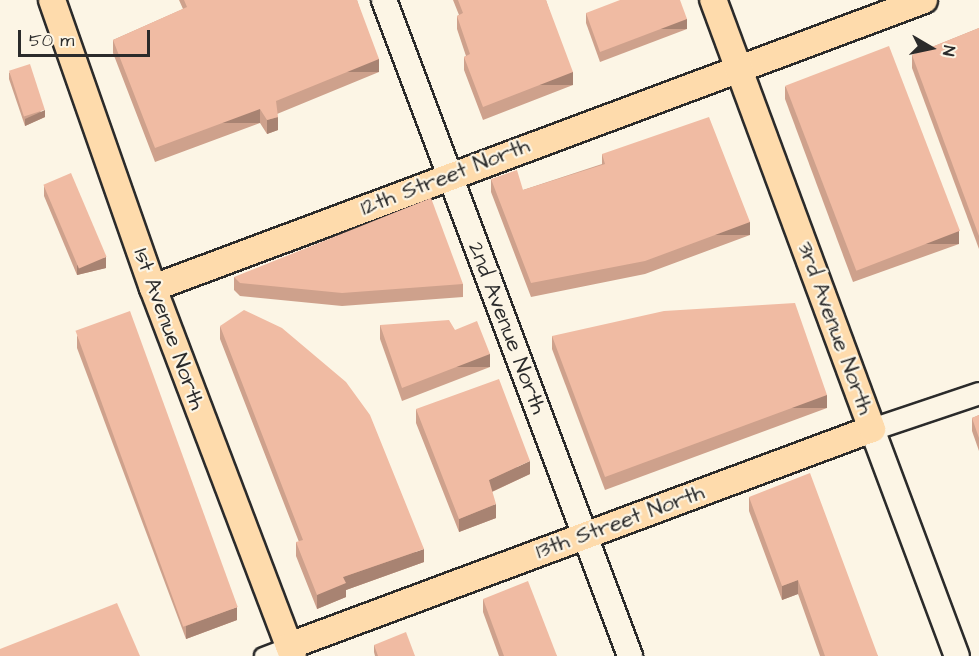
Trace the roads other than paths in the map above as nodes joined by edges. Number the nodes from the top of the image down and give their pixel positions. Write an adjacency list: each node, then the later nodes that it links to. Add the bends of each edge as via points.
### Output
1 (52, 0): 7 (main road, 1st Avenue North)
2 (384, 0): 6 (main road, 2nd Avenue North)
3 (713, 0): 5 (main road, 3rd Avenue North)
4 (924, 0): 5 (main road, 12th Street North)
5 (738, 67): 6 (main road, 12th Street North); 9 (main road, 3rd Avenue North)
6 (449, 176): 7 (main road, 12th Street North); 10 (main road, 2nd Avenue North)
7 (153, 288): 11 (main road, 1st Avenue North)
8 (979, 393): 9 (street, 13th Street North)
9 (872, 429): 10 (main road, 13th Street North); 14 (main road, 3rd Avenue North)
10 (585, 536): 11 (main road, 13th Street North); 13 (main road, 2nd Avenue North)
11 (291, 651): 12 (street, 13th Street North)
12 (263, 656)
13 (630, 656)
14 (957, 656)

